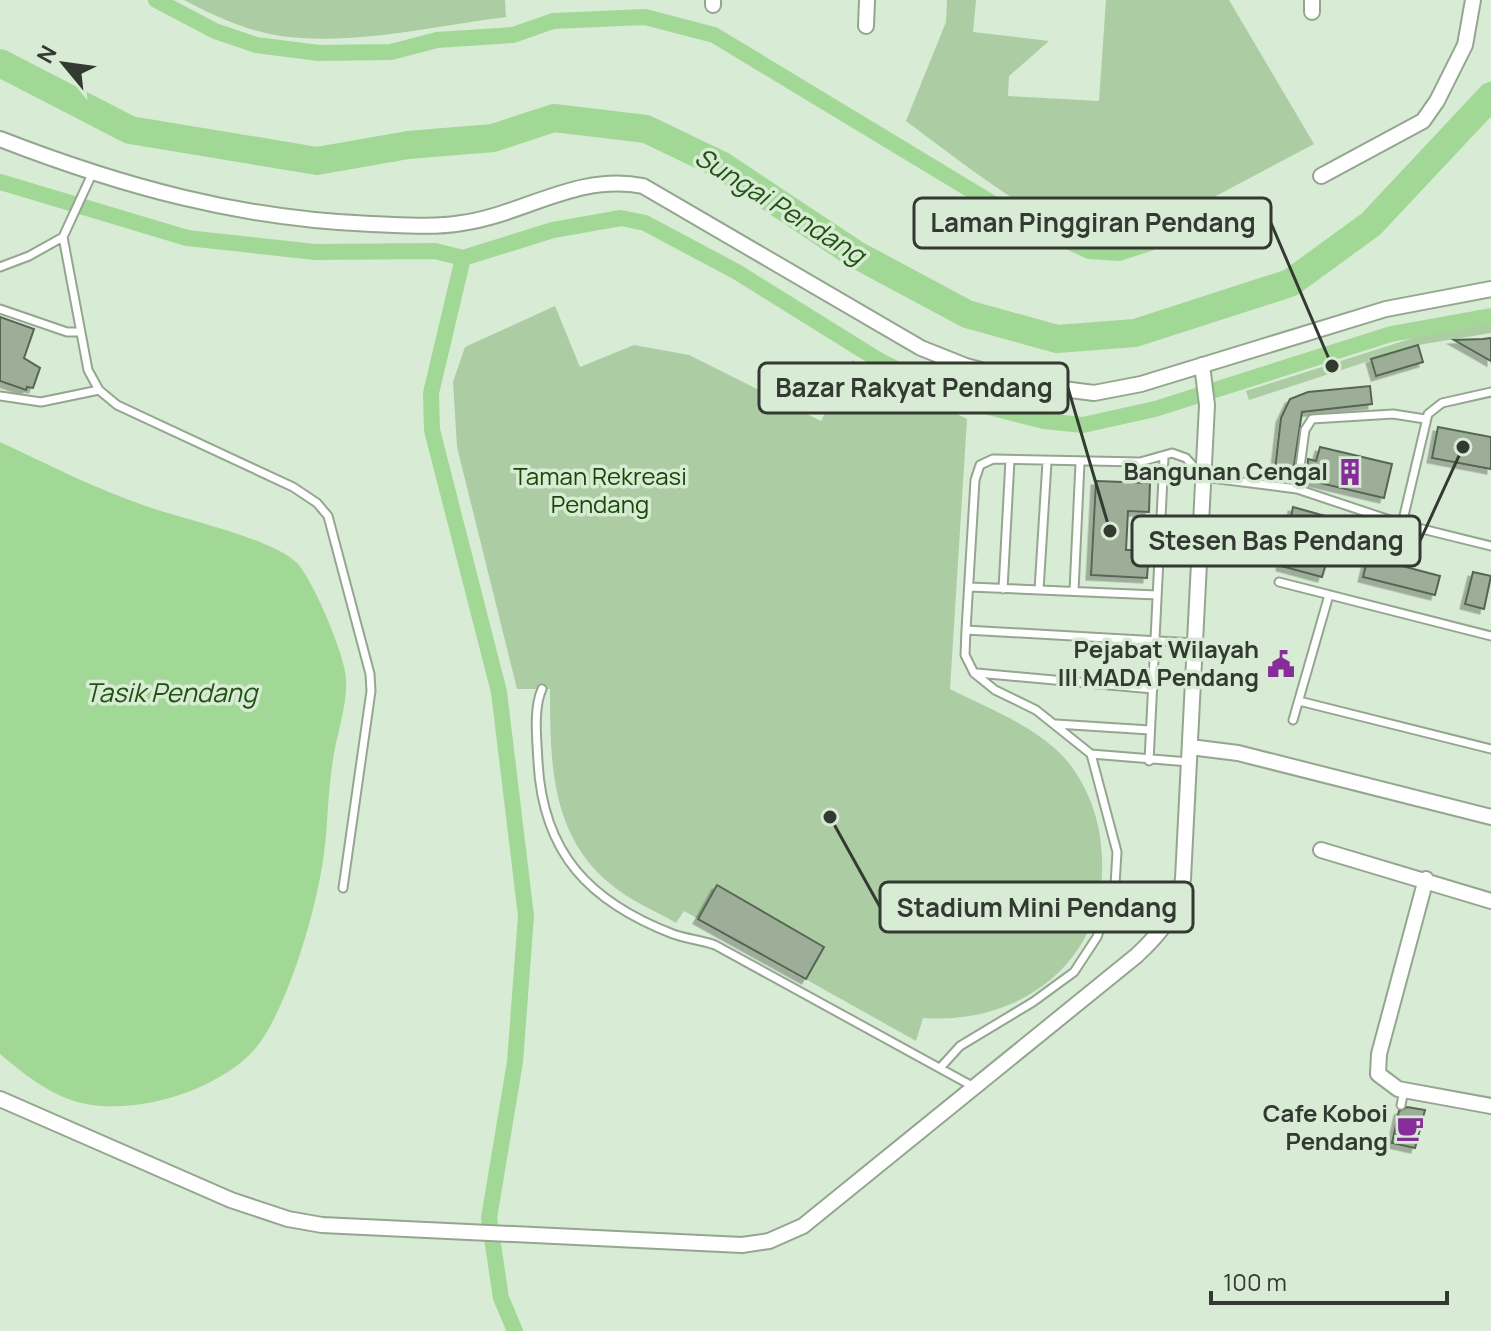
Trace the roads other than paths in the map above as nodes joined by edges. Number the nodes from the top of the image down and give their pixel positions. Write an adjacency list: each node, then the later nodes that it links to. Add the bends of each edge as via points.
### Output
1 (867, 0): 3 (street)
2 (1473, 0): 6 (street, via 1465,45 1423,121)
3 (866, 26)
4 (0, 139): 5 (street)
5 (92, 174): 7 (lane); 12 (street, via 262,215 432,226 493,216 597,182 621,182 663,195 921,348 966,366 1040,386 1094,393)
6 (1321, 176)
7 (63, 237): 8 (lane); 11 (lane)
8 (0, 267)
9 (1491, 289): 12 (street, via 1365,315)
10 (0, 309): 11 (lane)
11 (81, 332): 13 (lane, via 88,370)
12 (1202, 365): 21 (street, via 1207,405)
13 (99, 390): 15 (lane, via 41,402); 50 (lane, via 117,405 293,487 328,516 371,691)
14 (1491, 392): 16 (lane, via 1442,403)
15 (0, 396)
16 (1425, 419): 22 (lane, via 1393,414 1312,419 1305,430); 23 (lane)
17 (1164, 457): 20 (lane); 21 (lane, via 1172,453 1186,458); 30 (lane)
18 (1010, 460): 19 (lane); 26 (lane, via 980,465 975,480); 27 (lane)
19 (1047, 462): 20 (lane); 28 (lane)
20 (1080, 463): 29 (lane)
21 (1203, 477): 22 (lane); 35 (street)
22 (1297, 489): 23 (lane)
23 (1402, 524): 24 (lane)
24 (1491, 546)
25 (1279, 582): 31 (lane)
26 (969, 587): 27 (lane); 32 (lane)
27 (1003, 589): 28 (lane)
28 (1039, 590): 29 (lane)
29 (1074, 591): 30 (lane)
30 (1157, 595): 34 (lane)
31 (1329, 595): 33 (lane); 39 (lane)
32 (966, 630): 34 (lane); 36 (lane, via 965,655)
33 (1491, 636)
34 (1156, 640): 35 (lane); 38 (lane)
35 (1194, 643): 45 (street)
36 (974, 673): 38 (lane); 41 (lane)
37 (542, 689): 52 (lane, via 537,738 546,814 559,850 585,883 618,907 671,933 715,945)
38 (1153, 689): 42 (lane)
39 (1299, 701): 40 (lane); 43 (lane)
40 (1293, 720)
41 (1056, 724): 42 (lane); 44 (lane)
42 (1150, 730): 46 (lane)
43 (1491, 749)
44 (1091, 754): 46 (lane); 52 (lane, via 1117,852 1115,885 1097,937 1074,972 960,1046)
45 (1189, 755): 46 (lane); 47 (street, via 1238,753); 53 (street, via 1183,879 1166,926)
46 (1149, 761)
47 (1491, 817)
48 (1321, 850): 49 (street)
49 (1426, 879): 51 (street); 55 (street, via 1378,1074 1403,1098)
50 (343, 888)
51 (1491, 901)
52 (940, 1068): 53 (lane)
53 (974, 1087): 54 (street, via 803,1226 769,1241 742,1245 322,1225 231,1200)
54 (0, 1099)
55 (1491, 1106)

